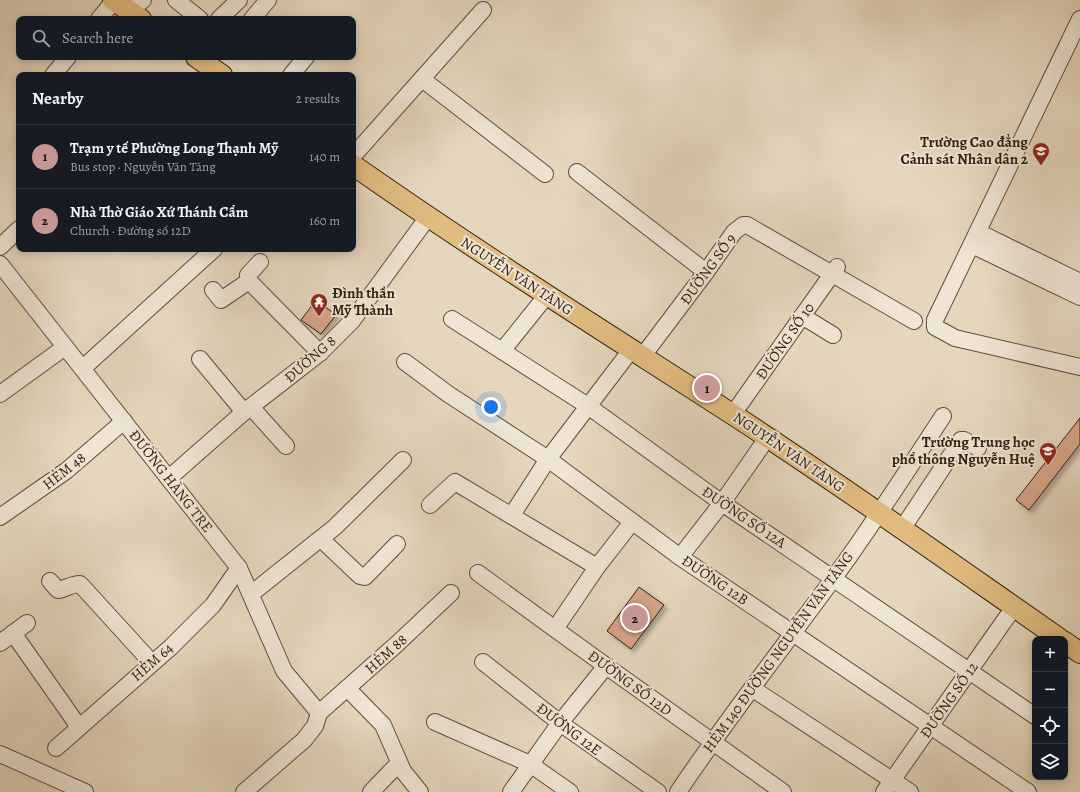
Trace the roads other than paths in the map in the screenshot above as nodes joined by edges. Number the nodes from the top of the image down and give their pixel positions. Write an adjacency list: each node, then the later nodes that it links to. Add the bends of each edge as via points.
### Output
1 (176, 0): 7 (street)
2 (238, 0): 8 (street)
3 (268, 0): 9 (street)
4 (128, 6): 6 (street)
5 (483, 10): 15 (street)
6 (106, 16)
7 (196, 16)
8 (222, 16)
9 (255, 16)
10 (1079, 26): 22 (street)
11 (66, 60): 13 (street)
12 (304, 60): 14 (street)
13 (56, 72)
14 (294, 72)
15 (422, 79): 16 (street); 19 (street)
16 (356, 153)
17 (356, 167): 20 (main road, NGUYỄN VĂN TĂNG)
18 (577, 172): 28 (street)
19 (545, 174)
20 (428, 217): 32 (main road, NGUYỄN VĂN TĂNG); 40 (street, ĐƯỜNG 8, via 352,321)
21 (16, 232): 23 (street)
22 (975, 239): 30 (street); 33 (street); 44 (street, via 935,320 935,328 955,338)
23 (0, 246)
24 (211, 252): 45 (street)
25 (260, 262): 29 (street, via 248,275)
26 (0, 264): 38 (street, ĐƯỜNG HÀNG TRE)
27 (834, 271): 28 (street, ĐƯỜNG SỐ 9, via 743,225 734,232); 34 (street, ĐƯỜNG SỐ 10); 36 (street)
28 (706, 272): 41 (street, ĐƯỜNG SỐ 9)
29 (249, 280): 31 (street, via 221,300); 40 (street)
30 (1080, 282)
31 (213, 290)
32 (547, 295): 39 (street); 41 (main road, NGUYỄN VĂN TĂNG)
33 (1080, 297)
34 (802, 316): 37 (street); 49 (street, ĐƯỜNG SỐ 10)
35 (452, 319): 39 (street, ĐƯỜNG SỐ 12A)
36 (914, 321)
37 (833, 335)
38 (66, 347): 45 (street, ĐƯỜNG HÀNG TRE); 46 (street)
39 (502, 351): 47 (street, ĐƯỜNG SỐ 12A)
40 (320, 353): 48 (street, ĐƯỜNG 8)
41 (636, 354): 47 (street, ĐƯỜNG SỐ 9); 49 (main road, NGUYỄN VĂN TĂNG)
42 (200, 360): 48 (street)
43 (405, 362): 56 (street, ĐƯỜNG 12B, via 448,394)
44 (1080, 367)
45 (82, 368): 51 (street, ĐƯỜNG HÀNG TRE)
46 (0, 394)
47 (588, 406): 56 (street, ĐƯỜNG SỐ 9); 58 (street, ĐƯỜNG SỐ 12A)
48 (248, 410): 53 (street); 57 (street, ĐƯỜNG 8)
49 (732, 414): 52 (main road, NGUYỄN VĂN TĂNG)
50 (943, 416): 60 (street, HẺM 140 ĐƯỜNG NGUYỄN VĂN TĂNG)
51 (124, 421): 57 (street, ĐƯỜNG HÀNG TRE); 62 (street, HẺM 48, via 66,472)
52 (767, 438): 58 (street); 60 (main road, NGUYỄN VĂN TĂNG)
53 (286, 446)
54 (978, 448): 64 (street, via 961,440)
55 (403, 460): 65 (street)
56 (548, 460): 61 (street, ĐƯỜNG SỐ 9); 63 (street, ĐƯỜNG 12B)
57 (169, 478): 69 (street, ĐƯỜNG HÀNG TRE)
58 (722, 503): 67 (street); 71 (street, ĐƯỜNG SỐ 12A)
59 (430, 505): 61 (street, via 455,482)
60 (880, 513): 64 (main road, NGUYỄN VĂN TĂNG); 71 (street, HẺM 140 ĐƯỜNG NGUYỄN VĂN TĂNG)
61 (512, 515): 68 (street)
62 (0, 517)
63 (632, 522): 67 (street, ĐƯỜNG 12B); 68 (street)
64 (902, 529): 75 (main road, NGUYỄN VĂN TĂNG)
65 (321, 539): 66 (street, via 360,576 364,576); 74 (street)
66 (397, 544)
67 (680, 557): 78 (street, ĐƯỜNG 12B)
68 (598, 567): 77 (street)
69 (239, 568): 74 (street, ĐƯỜNG HÀNG TRE); 85 (street, HẺM 64, via 214,606)
70 (478, 573): 77 (street, ĐƯỜNG SỐ 12D)
71 (834, 578): 78 (street, HẺM 140 ĐƯỜNG NGUYỄN VĂN TĂNG); 87 (street, ĐƯỜNG SỐ 12A)
72 (50, 581): 85 (street, via 58,590 80,584)
73 (451, 593): 88 (street, HẺM 88)
74 (250, 594): 90 (street, ĐƯỜNG HÀNG TRE, via 284,671)
75 (1014, 607): 80 (main road, NGUYỄN VĂN TĂNG); 87 (street, ĐƯỜNG SỐ 12)
76 (28, 623): 79 (street)
77 (555, 629): 86 (street, ĐƯỜNG SỐ 12D)
78 (794, 632): 89 (street, HẺM 140 ĐƯỜNG NGUYỄN VĂN TĂNG); 95 (street, ĐƯỜNG 12B)
79 (13, 633): 81 (street); 94 (street)
80 (1056, 636)
81 (0, 643)
82 (1068, 644): 83 (main road)
83 (1080, 653)
84 (483, 662): 93 (street, ĐƯỜNG 12E)
85 (152, 663): 94 (street, HẺM 64)
86 (606, 666): 93 (street); 96 (street, ĐƯỜNG SỐ 12D)
87 (969, 671): 91 (street, ĐƯỜNG SỐ 12A); 95 (street, ĐƯỜNG SỐ 12)
88 (347, 688): 90 (street, HẺM 88); 99 (street, via 383,725)
89 (753, 689): 96 (street, HẺM 140 ĐƯỜNG NGUYỄN VĂN TĂNG); 101 (street)
90 (319, 713): 103 (street, via 315,726 304,740)
91 (1032, 714)
92 (435, 722): 100 (street)
93 (560, 723): 100 (street); 108 (street, ĐƯỜNG 12E)
94 (79, 727): 97 (street, HẺM 64)
95 (931, 727): 101 (street, ĐƯỜNG SỐ 12); 112 (street, ĐƯỜNG 12B)
96 (711, 742): 109 (street, HẺM 140 ĐƯỜNG NGUYỄN VĂN TĂNG); 110 (street, ĐƯỜNG SỐ 12D)
97 (56, 748)
98 (0, 754): 102 (street)
99 (399, 763): 104 (street); 105 (street)
100 (530, 764): 106 (street); 107 (street)
101 (888, 786): 111 (street)
102 (85, 792)
103 (244, 792)
104 (370, 792)
105 (420, 792)
106 (511, 792)
107 (570, 792)
108 (658, 792)
109 (678, 792)
110 (783, 792)
111 (910, 792)
112 (1028, 792)

